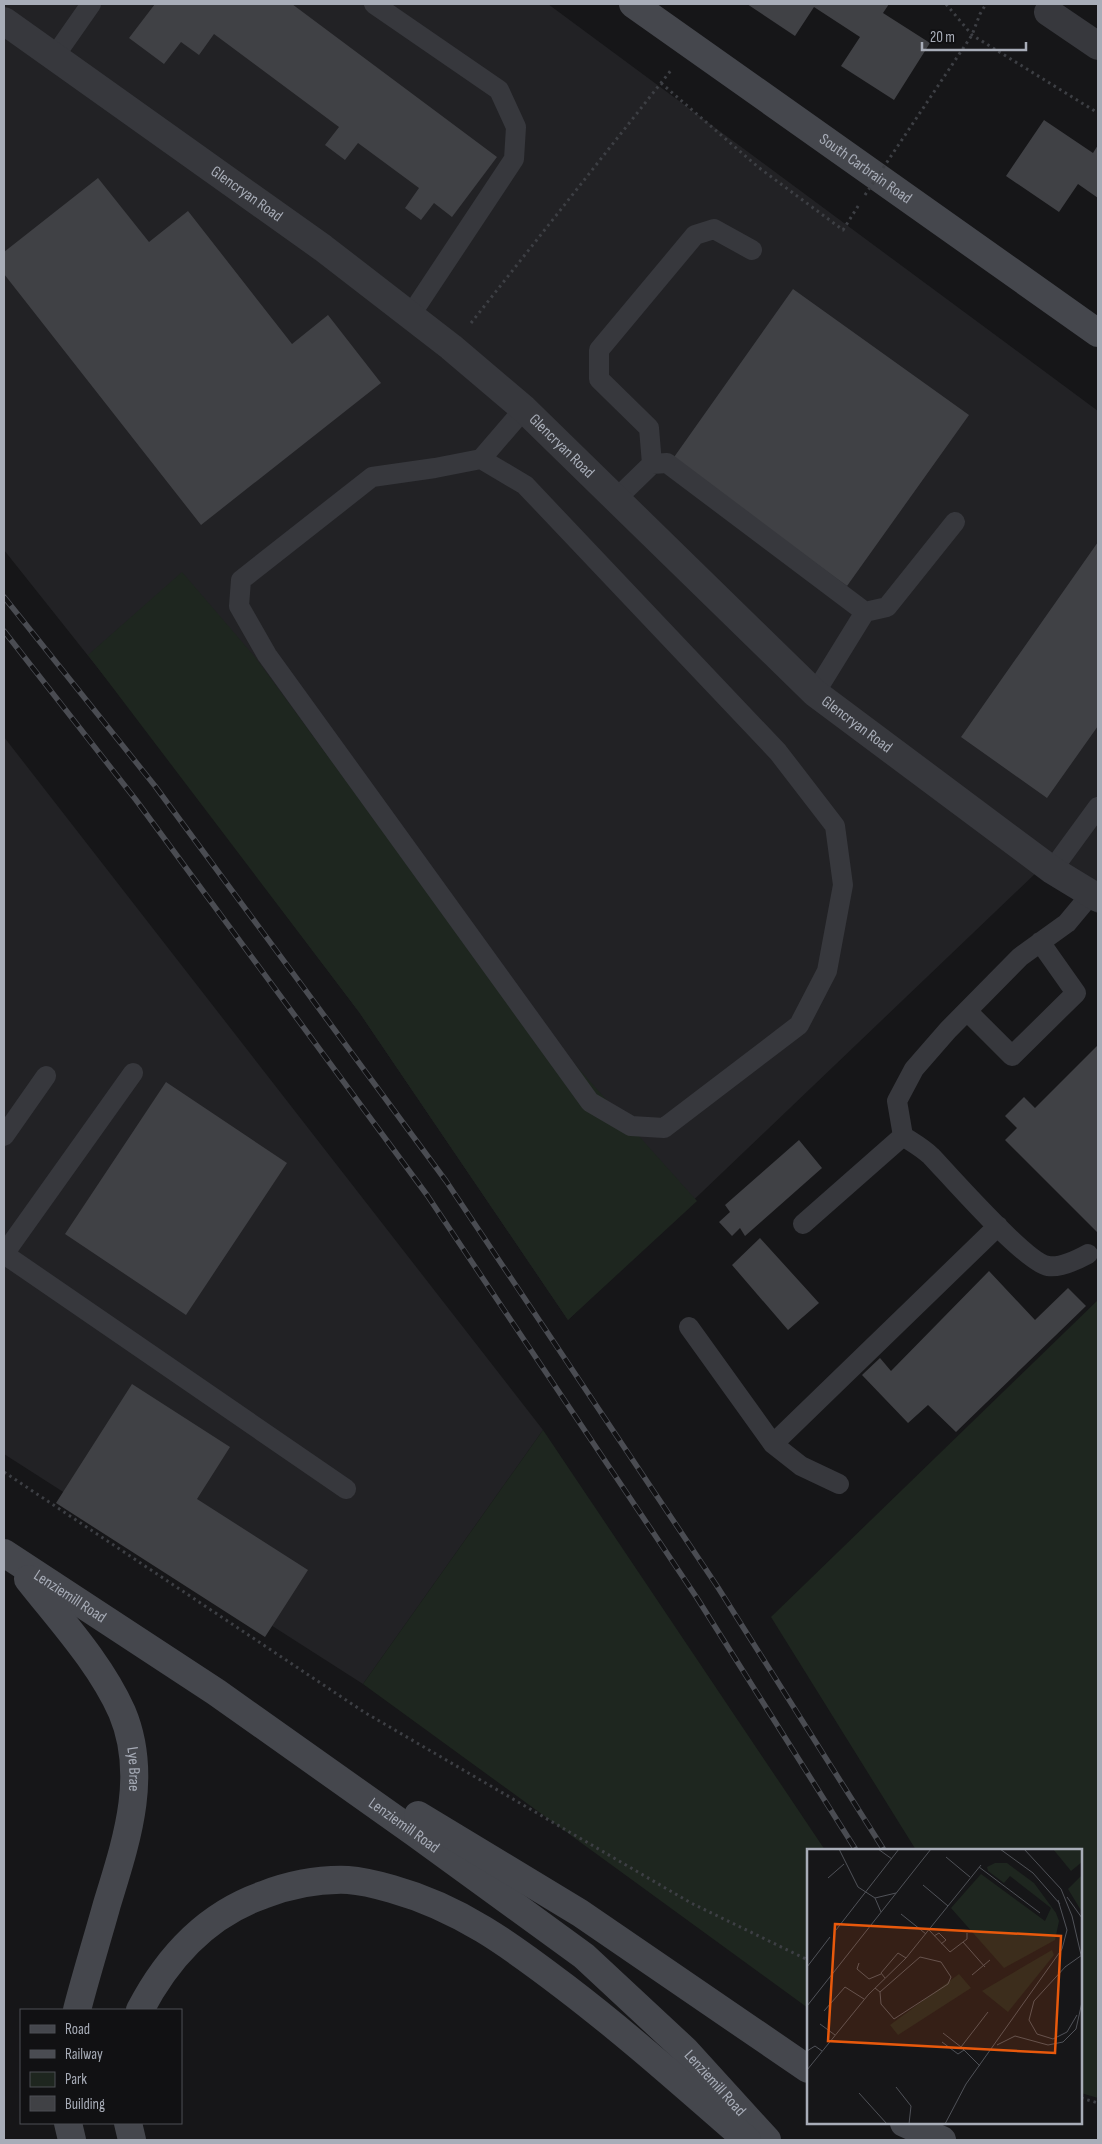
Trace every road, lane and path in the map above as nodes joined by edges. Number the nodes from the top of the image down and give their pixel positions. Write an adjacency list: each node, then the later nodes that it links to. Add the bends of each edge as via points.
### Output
1 (91, 4): 11 (lane)
2 (374, 4): 15 (lane, via 499,90 516,127 514,159)
3 (633, 4): 9 (street, South Carbrain Road)
4 (946, 4): 8 (path)
5 (986, 4): 8 (path, bridge)
6 (1048, 12): 10 (street)
7 (4, 21): 11 (street, Glencryan Road)
8 (972, 35): 12 (path, bridge, via 843,230 758,167); 13 (path)
9 (691, 45): 12 (path); 16 (street, South Carbrain Road)
10 (1098, 46)
11 (54, 57): 15 (street, Glencryan Road, via 323,248)
12 (661, 83): 17 (path)
13 (1098, 113)
14 (752, 250): 20 (lane, via 714,230 695,235 599,350 599,379 649,428)
15 (410, 316): 17 (street, Glencryan Road)
16 (1098, 333)
17 (451, 347): 18 (street, Glencryan Road)
18 (524, 409): 19 (lane); 21 (street, Glencryan Road)
19 (482, 459): 19 (lane, via 372,477 241,580 239,606 267,655 590,1102 631,1126 664,1128 799,1025 827,971 843,885 835,826 778,752 525,485)
20 (652, 464): 21 (lane); 23 (lane, via 667,463)
21 (616, 499): 24 (street, Glencryan Road)
22 (954, 522): 23 (lane, via 886,607)
23 (865, 612): 24 (lane)
24 (815, 694): 26 (street, Glencryan Road)
25 (1098, 807): 26 (lane)
26 (1052, 870): 27 (street, Glencryan Road)
27 (1095, 895): 28 (lane, via 1067,923)
28 (1040, 942): 29 (lane, via 1020,957); 29 (lane, via 1076,993 1012,1056)
29 (967, 1011): 33 (lane, via 914,1069 897,1102)
30 (133, 1073): 36 (lane)
31 (46, 1076): 32 (lane)
32 (4, 1136)
33 (903, 1136): 34 (lane); 35 (lane, via 929,1154)
34 (804, 1224)
35 (998, 1226): 37 (lane, via 1033,1260 1049,1267 1073,1262); 39 (lane)
36 (4, 1254): 42 (lane)
37 (1088, 1254)
38 (689, 1327): 39 (lane)
39 (773, 1444): 41 (lane, via 801,1466)
40 (4, 1472): 45 (path, via 364,1712 691,1903)
41 (839, 1484)
42 (346, 1489)
43 (8, 1556): 44 (street, Lenziemill Road); 46 (street, Lye Brae, via 76,1638 108,1685 127,1727 135,1763 132,1816)
44 (216, 1692): 48 (street, via 580,1913); 57 (street, Lenziemill Road, via 584,1956 686,2050)
45 (807, 1960)
46 (77, 2009)
47 (140, 2009): 56 (street, via 152,1986 186,1943 225,1912 248,1900 296,1885 348,1880 374,1884 440,1905 506,1942 620,2029)
48 (807, 2068)
49 (1082, 2098): 50 (path)
50 (1098, 2104)
51 (68, 2124): 54 (street)
52 (128, 2124): 55 (street)
53 (906, 2124): 58 (street, bridge)
54 (72, 2140)
55 (132, 2140)
56 (747, 2140)
57 (768, 2140)
58 (942, 2140)

